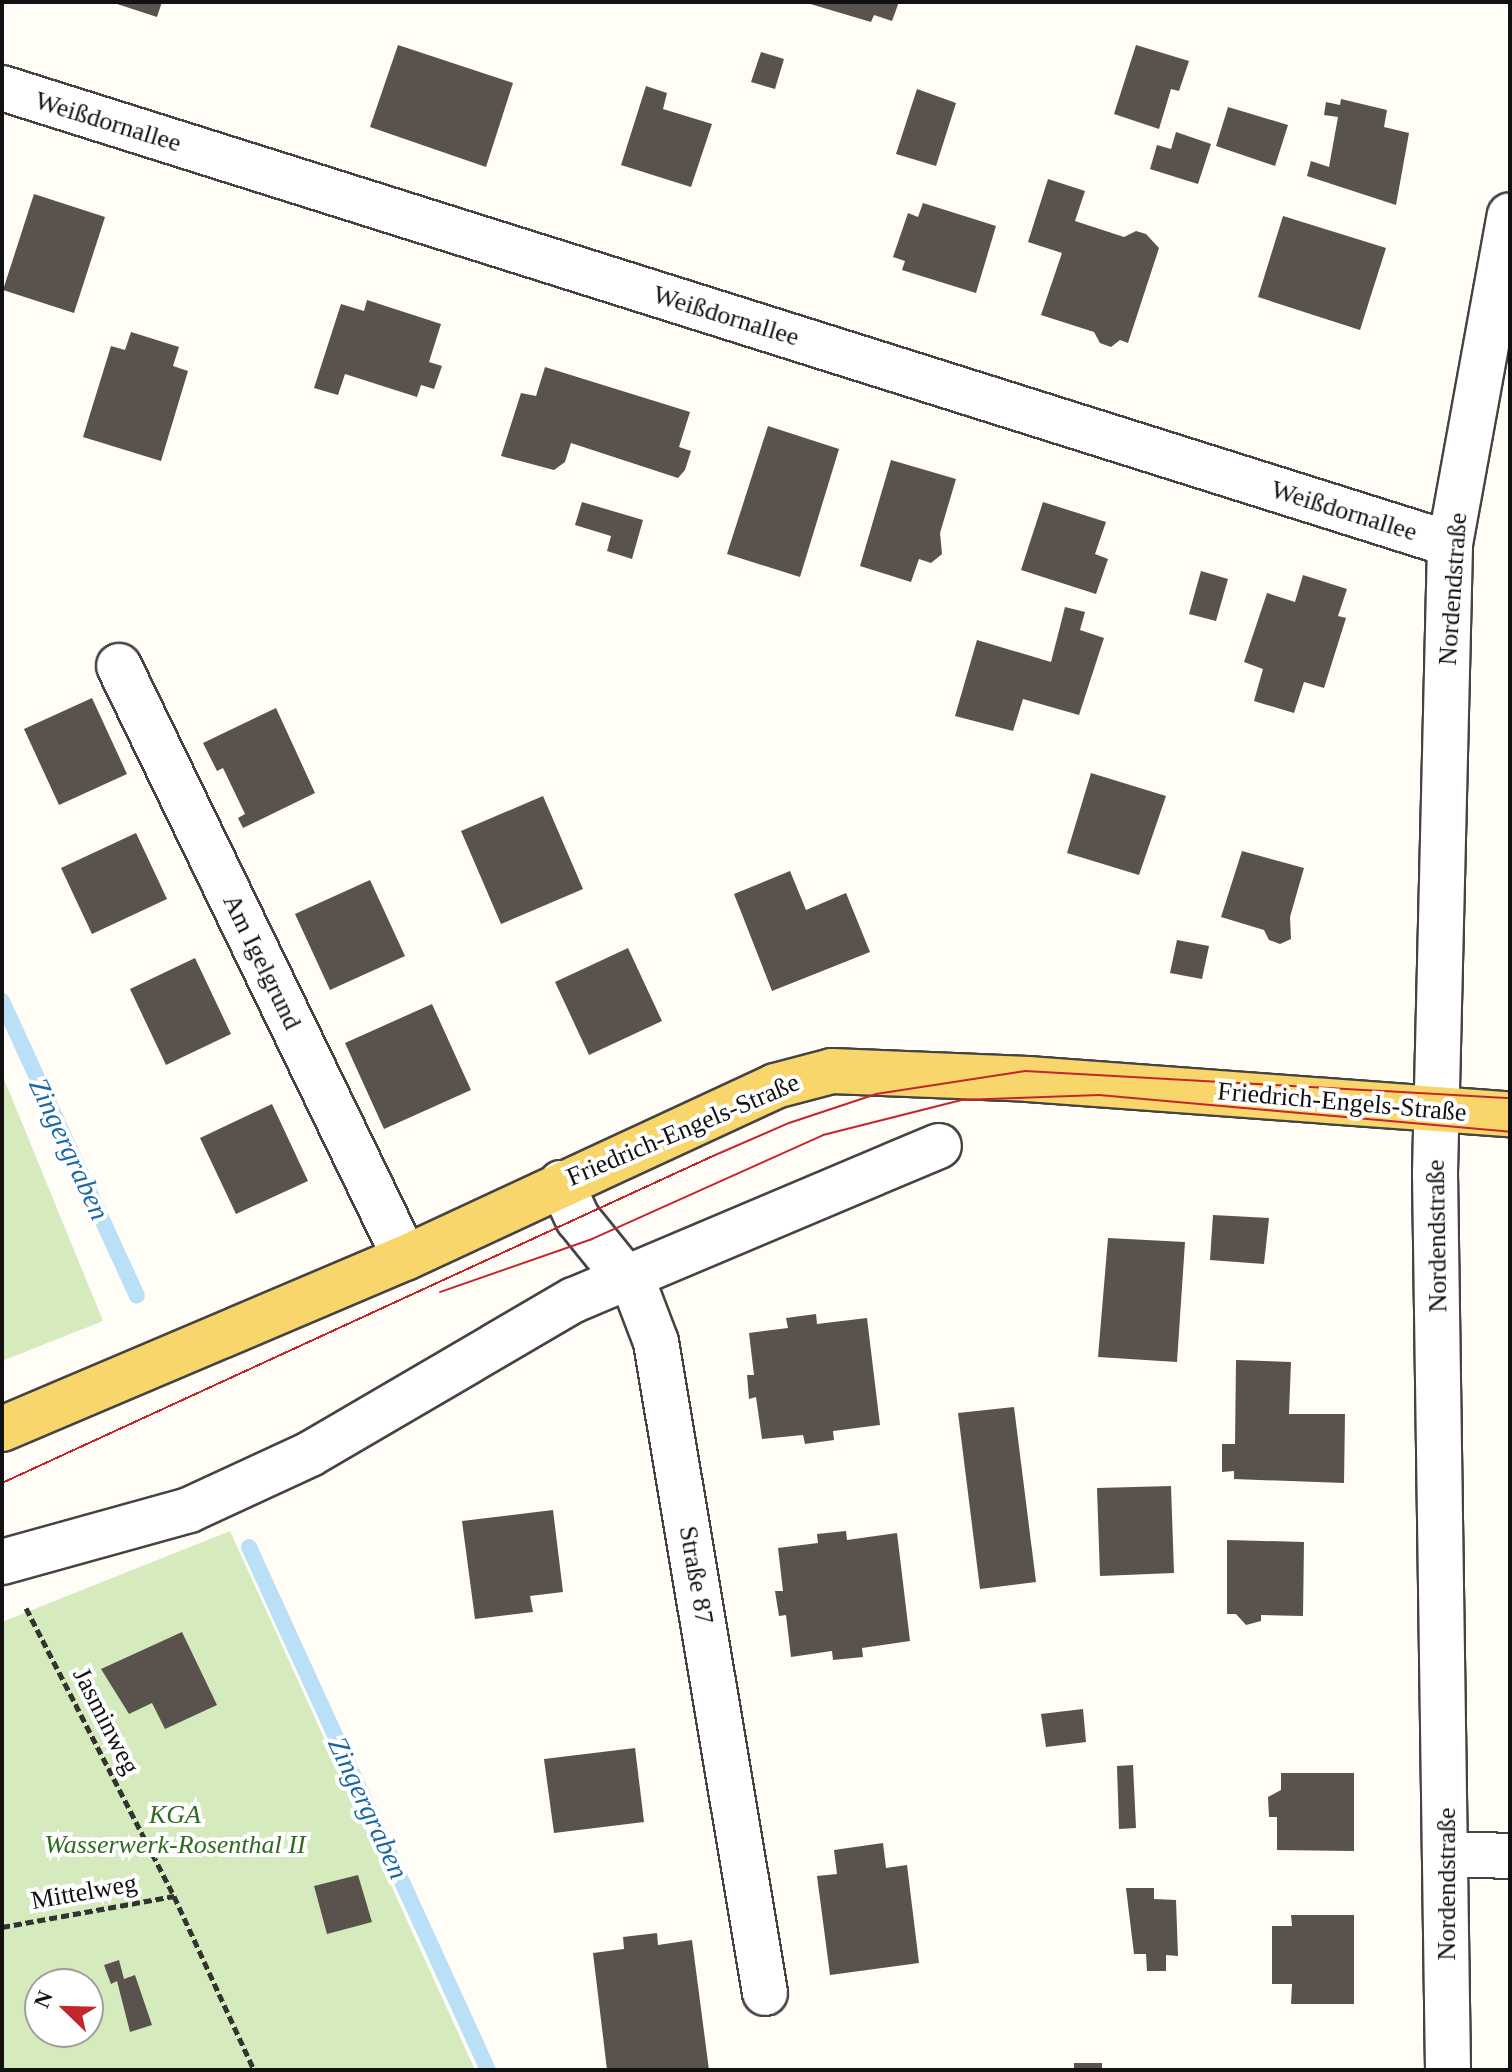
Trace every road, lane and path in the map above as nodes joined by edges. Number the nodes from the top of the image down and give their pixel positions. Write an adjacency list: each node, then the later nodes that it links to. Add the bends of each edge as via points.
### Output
1 (2, 88): 3 (street, Weißdornallee)
2 (1510, 215): 3 (street, Nordendstraße)
3 (1450, 544): 5 (street, Nordendstraße)
4 (119, 666): 9 (street, Am Igelgrund)
5 (1436, 1108): 6 (main road, Friedrich-Engels-Straße); 8 (main road, Friedrich-Engels-Straße, via 852,1069 775,1086); 13 (street, Nordendstraße)
6 (1510, 1114)
7 (939, 1146): 10 (street)
8 (561, 1183): 9 (main road, Friedrich-Engels-Straße); 10 (street, Straße 87, via 578,1219)
9 (405, 1258): 11 (main road, Friedrich-Engels-Straße)
10 (625, 1276): 12 (street, via 536,1319 310,1454 203,1504); 17 (street, Straße 87, via 656,1342)
11 (2, 1429)
12 (11, 1581): 15 (path, Jasminweg)
13 (1448, 1854): 14 (street); 19 (street, Nordendstraße)
14 (1510, 1856)
15 (174, 1896): 16 (path, Mittelweg); 18 (path, Jasminweg)
16 (2, 1927)
17 (765, 1993)
18 (254, 2070)
19 (1448, 2070)

